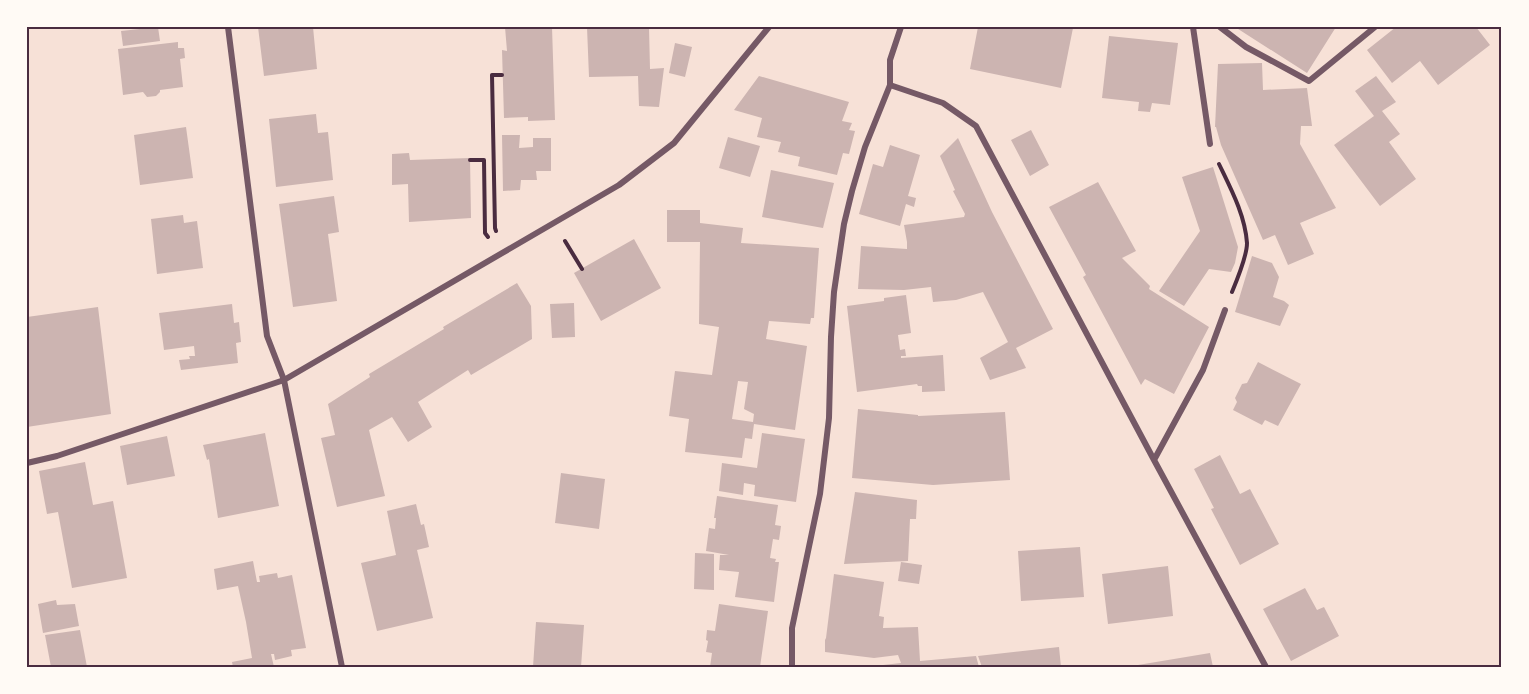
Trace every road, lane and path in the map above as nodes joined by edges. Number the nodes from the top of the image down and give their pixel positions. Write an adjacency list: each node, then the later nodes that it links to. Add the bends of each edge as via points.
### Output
1 (228, 27): 16 (street, via 267,336)
2 (769, 27): 12 (street, via 674,143 619,186)
3 (901, 27): 8 (street, via 890,60)
4 (1193, 27): 9 (street)
5 (1220, 27): 6 (street, via 1246,47 1309,81)
6 (1375, 27)
7 (502, 75): 12 (path, via 492,75 495,228)
8 (890, 85): 17 (street, via 943,103 976,126); 20 (street, via 865,147 844,224 834,292 830,418 820,494 792,628)
9 (1210, 144): 15 (path, via 1240,210 1247,245)
10 (470, 160): 13 (path, via 484,159 485,233)
11 (569, 247): 14 (path)
12 (507, 250): 13 (street)
13 (500, 255): 16 (street)
14 (582, 269)
15 (1225, 310): 17 (street, via 1203,370)
16 (284, 380): 18 (street); 19 (street)
17 (1154, 460): 21 (street)
18 (27, 463)
19 (342, 667)
20 (792, 667)
21 (1266, 667)

